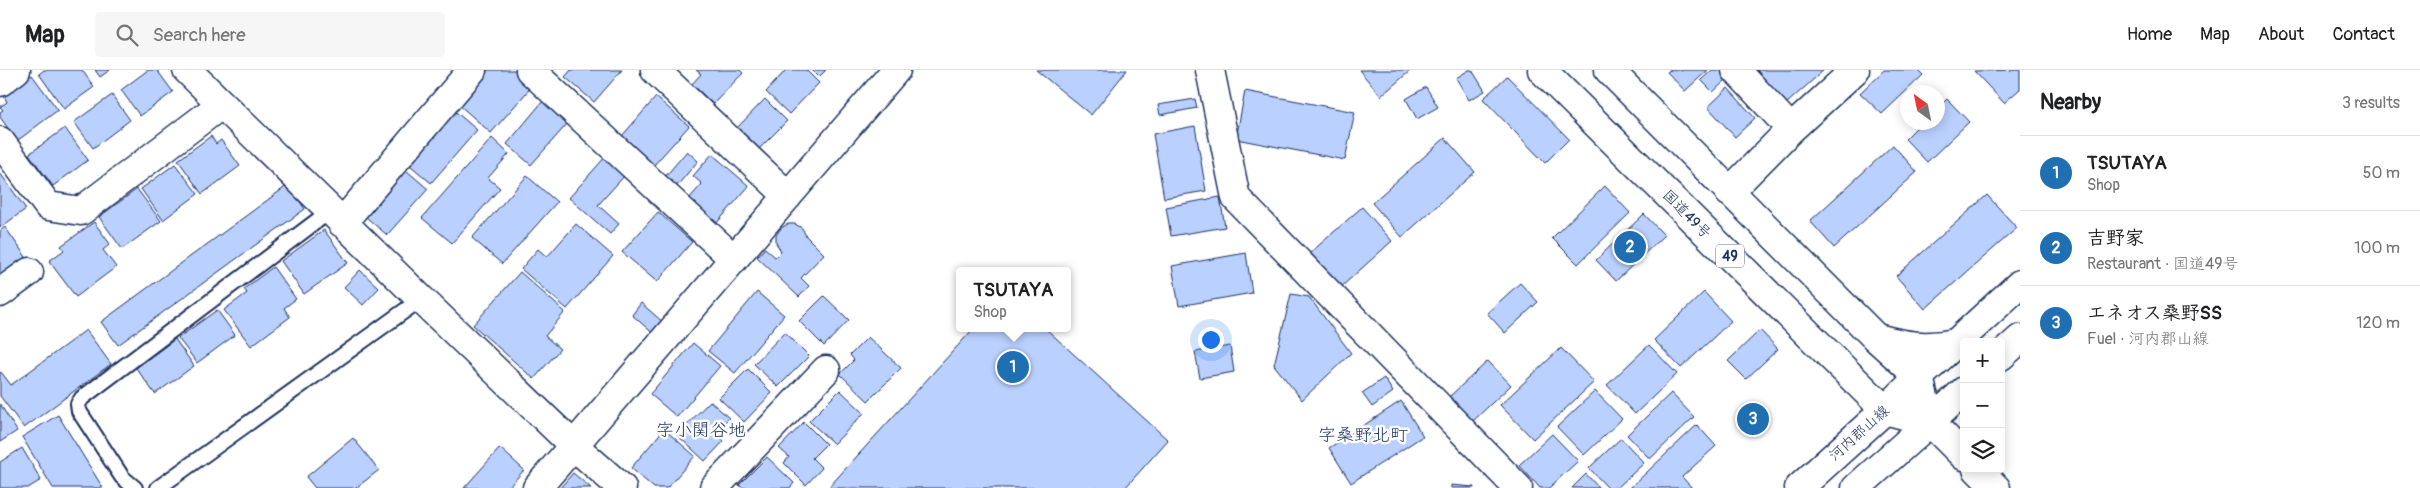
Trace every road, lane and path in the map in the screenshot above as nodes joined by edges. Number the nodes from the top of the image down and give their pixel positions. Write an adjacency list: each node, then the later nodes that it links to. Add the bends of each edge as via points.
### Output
1 (16, 70): 12 (main road)
2 (187, 70): 13 (main road)
3 (472, 70): 18 (main road)
4 (530, 70): 19 (main road)
5 (896, 70): 17 (main road)
6 (1210, 70): 41 (main road, via 1236,198)
7 (1542, 70): 31 (main road, 国道49号 / 49)
8 (1609, 70): 16 (main road)
9 (1736, 70): 14 (main road)
10 (1855, 70): 14 (main road)
11 (668, 74): 17 (main road)
12 (0, 82)
13 (222, 104): 15 (main road, via 81,211 48,206); 18 (main road)
14 (1791, 129): 16 (main road)
15 (0, 141)
16 (1729, 192): 24 (main road)
17 (788, 196): 19 (main road)
18 (336, 217): 23 (main road); 36 (lane, via 82,398 78,404 79,411 122,477)
19 (734, 259): 33 (main road)
20 (29, 272): 22 (main road)
21 (2020, 284): 26 (main road, 河内郡山線)
22 (0, 293)
23 (421, 299): 33 (main road); 37 (lane)
24 (1876, 338): 26 (main road, via 1908,347 1939,347); 29 (main road)
25 (2020, 339): 27 (main road)
26 (1956, 343): 29 (main road, 河内郡山線)
27 (2005, 352)
28 (826, 370): 40 (main road)
29 (1918, 377): 31 (main road, 河内郡山線); 32 (main road)
30 (1960, 395): 32 (main road)
31 (1885, 410): 32 (main road, 国道49号 / 49); 42 (main road, 河内郡山線)
32 (1930, 422): 34 (main road); 43 (main road)
33 (574, 446): 38 (main road); 39 (main road)
34 (1960, 452)
35 (1981, 473): 44 (main road)
36 (134, 488)
37 (158, 488)
38 (537, 488)
39 (622, 488)
40 (714, 488)
41 (1518, 488)
42 (1799, 488)
43 (1856, 488)
44 (1996, 488)

